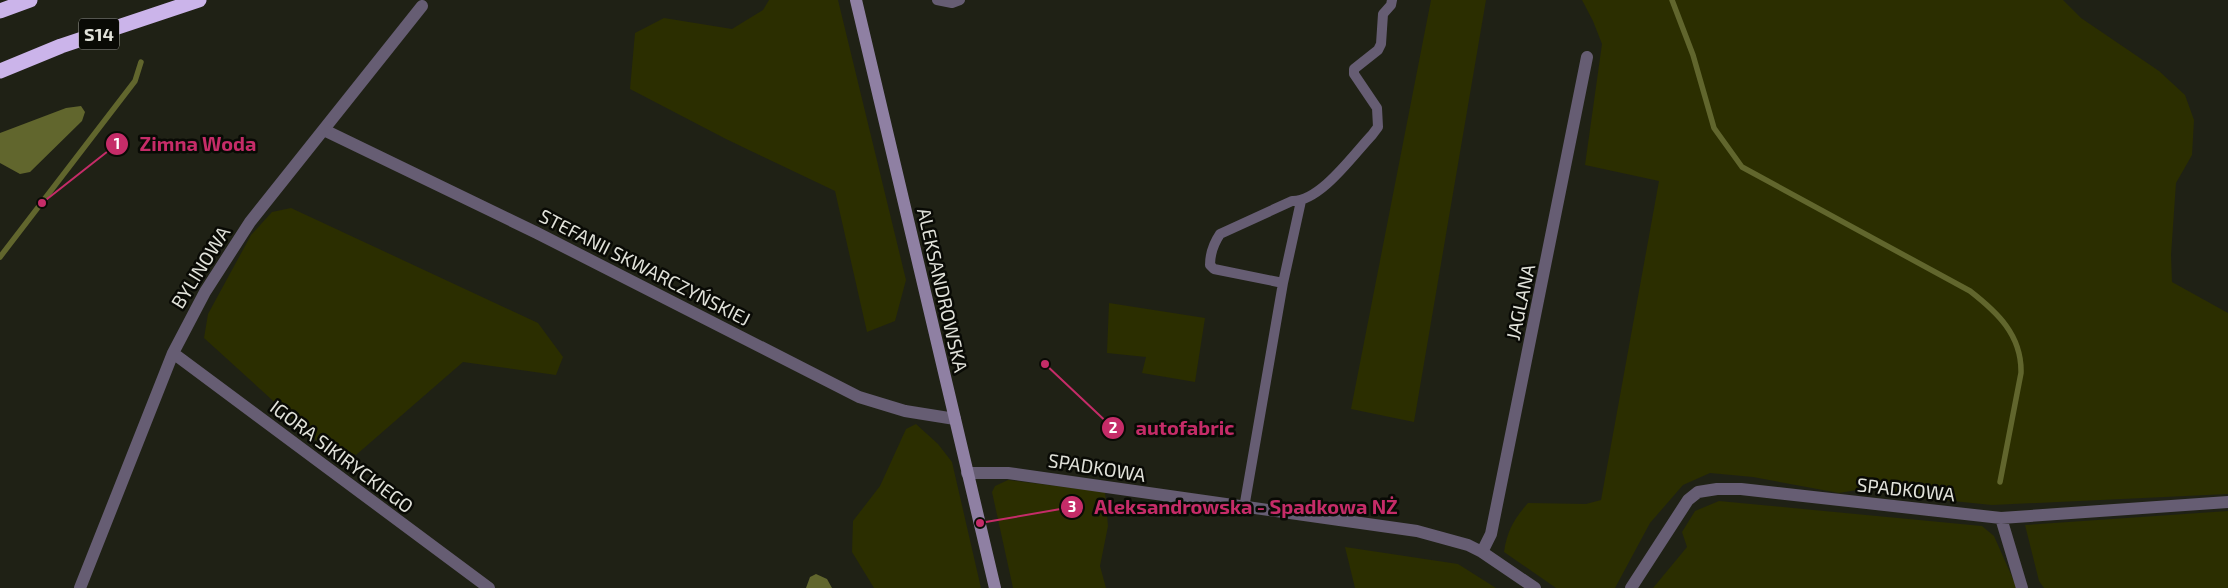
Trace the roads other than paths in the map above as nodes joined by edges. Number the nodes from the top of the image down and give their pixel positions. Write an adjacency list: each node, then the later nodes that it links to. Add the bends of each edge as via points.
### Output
1 (30, 0): 8 (highway)
2 (200, 0): 10 (highway, S14, via 61,46)
3 (856, 0): 15 (main road, ALEKSANDROWSKA)
4 (937, 0): 5 (lane, via 952,3)
5 (960, 0)
6 (1392, 0): 12 (lane, via 1383,14 1378,50 1354,69 1354,74 1377,108 1378,127 1316,194)
7 (422, 6): 11 (street, BYLINOWA)
8 (0, 11)
9 (1587, 57): 20 (street, JAGLANA, via 1491,534)
10 (0, 71)
11 (324, 130): 14 (street, BYLINOWA, via 250,222 205,292); 15 (street, STEFANII SKWARCZYŃSKIEJ, via 537,233 859,396 905,411)
12 (1302, 201): 13 (lane); 13 (lane, via 1292,201 1220,234 1215,240 1210,260 1214,269)
13 (1283, 283): 18 (lane)
14 (173, 353): 21 (street, BYLINOWA); 22 (street, IGORA SIKIRYCKIEGO)
15 (954, 420): 16 (main road, ALEKSANDROWSKA)
16 (967, 473): 18 (street, SPADKOWA, via 1008,473); 23 (main road, ALEKSANDROWSKA)
17 (2228, 502): 19 (street, SPADKOWA)
18 (1244, 508): 20 (street, SPADKOWA, via 1417,531)
19 (2001, 518): 25 (street, SPADKOWA, via 1718,488 1698,492 1688,500); 26 (street)
20 (1482, 552): 24 (street, SPADKOWA)
21 (80, 588)
22 (489, 588)
23 (995, 588)
24 (1535, 588)
25 (1631, 588)
26 (2022, 588)

